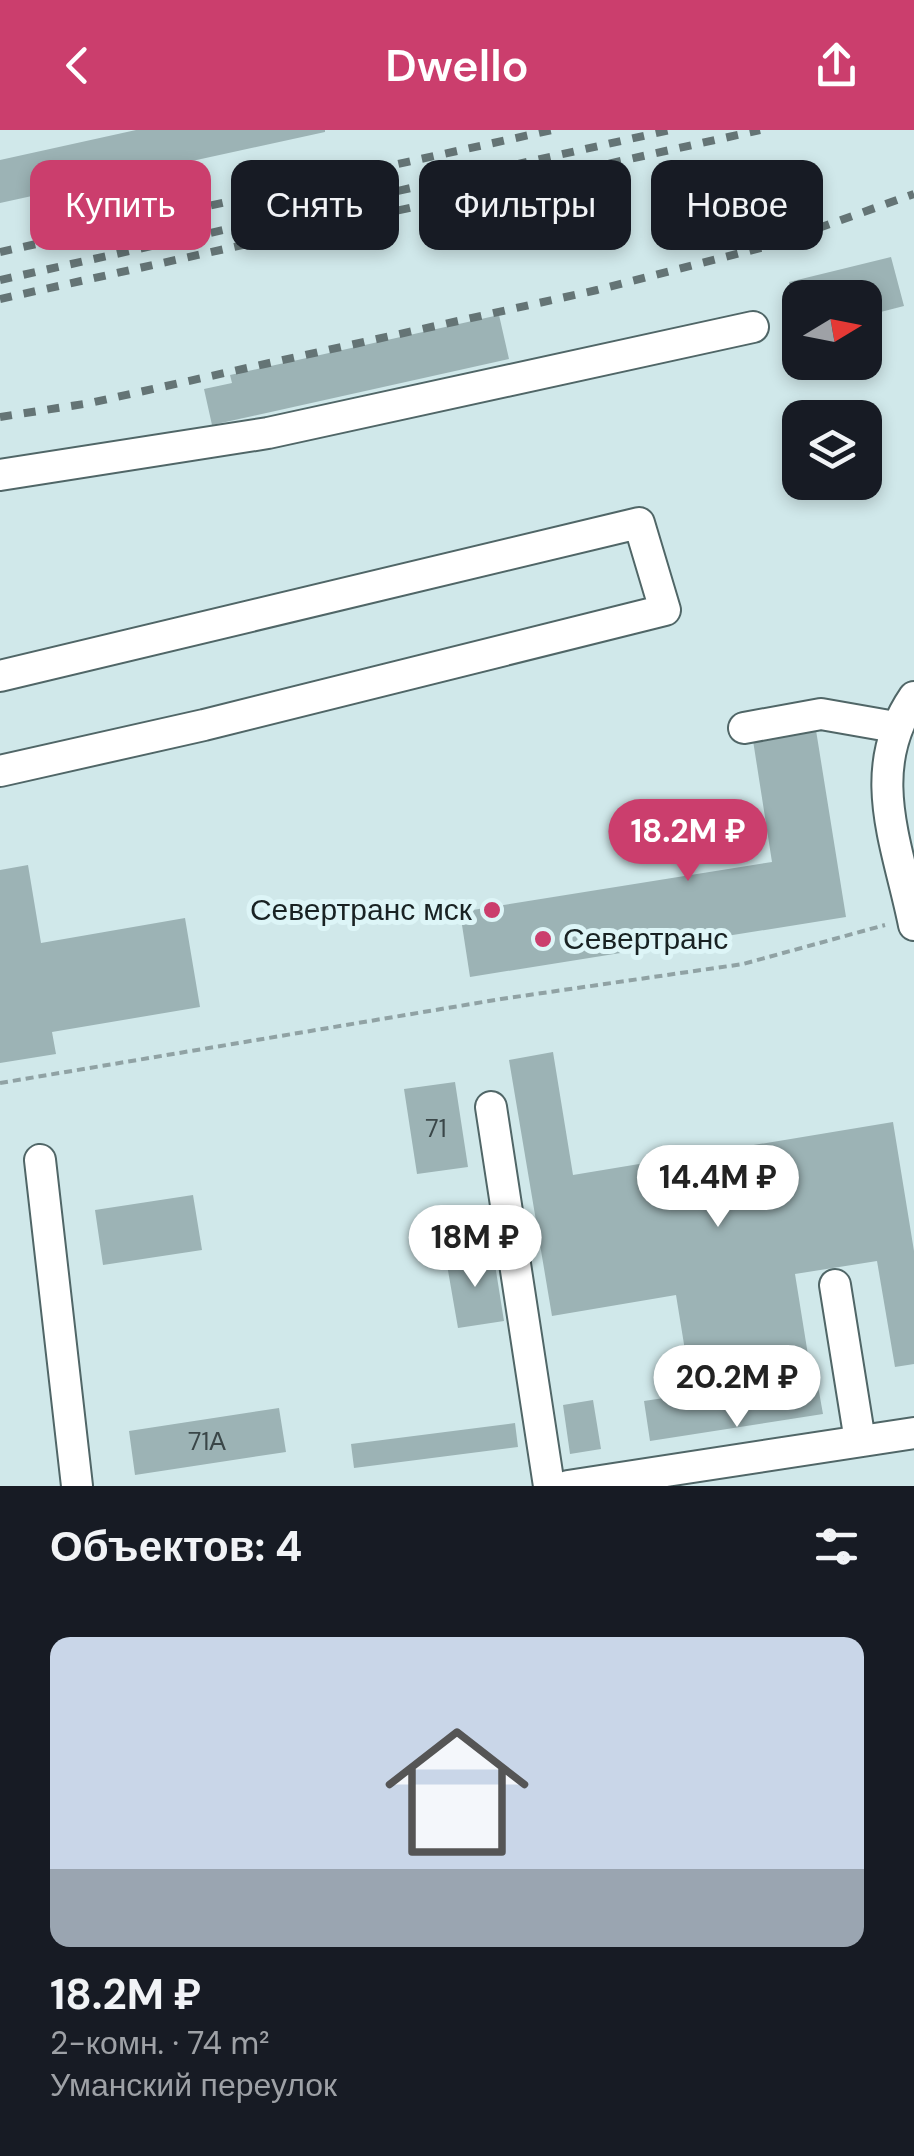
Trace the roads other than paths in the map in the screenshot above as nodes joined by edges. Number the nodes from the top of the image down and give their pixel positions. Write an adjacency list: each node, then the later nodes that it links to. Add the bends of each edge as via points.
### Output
1 (753, 327): 2 (street, via 268,433)
2 (0, 475)
3 (0, 676): 7 (street, via 639,524 664,610)
4 (914, 697): 5 (street)
5 (895, 726): 6 (street, via 821,714); 8 (street, via 886,764 888,804)
6 (744, 728)
7 (0, 771)
8 (906, 844): 9 (street)
9 (913, 922)
10 (491, 1107): 17 (street)
11 (40, 1160): 16 (street)
12 (835, 1285): 14 (street)
13 (914, 1433): 14 (street)
14 (860, 1441): 15 (street)
15 (666, 1479): 18 (street)
16 (77, 1486)
17 (549, 1486)
18 (568, 1486)

